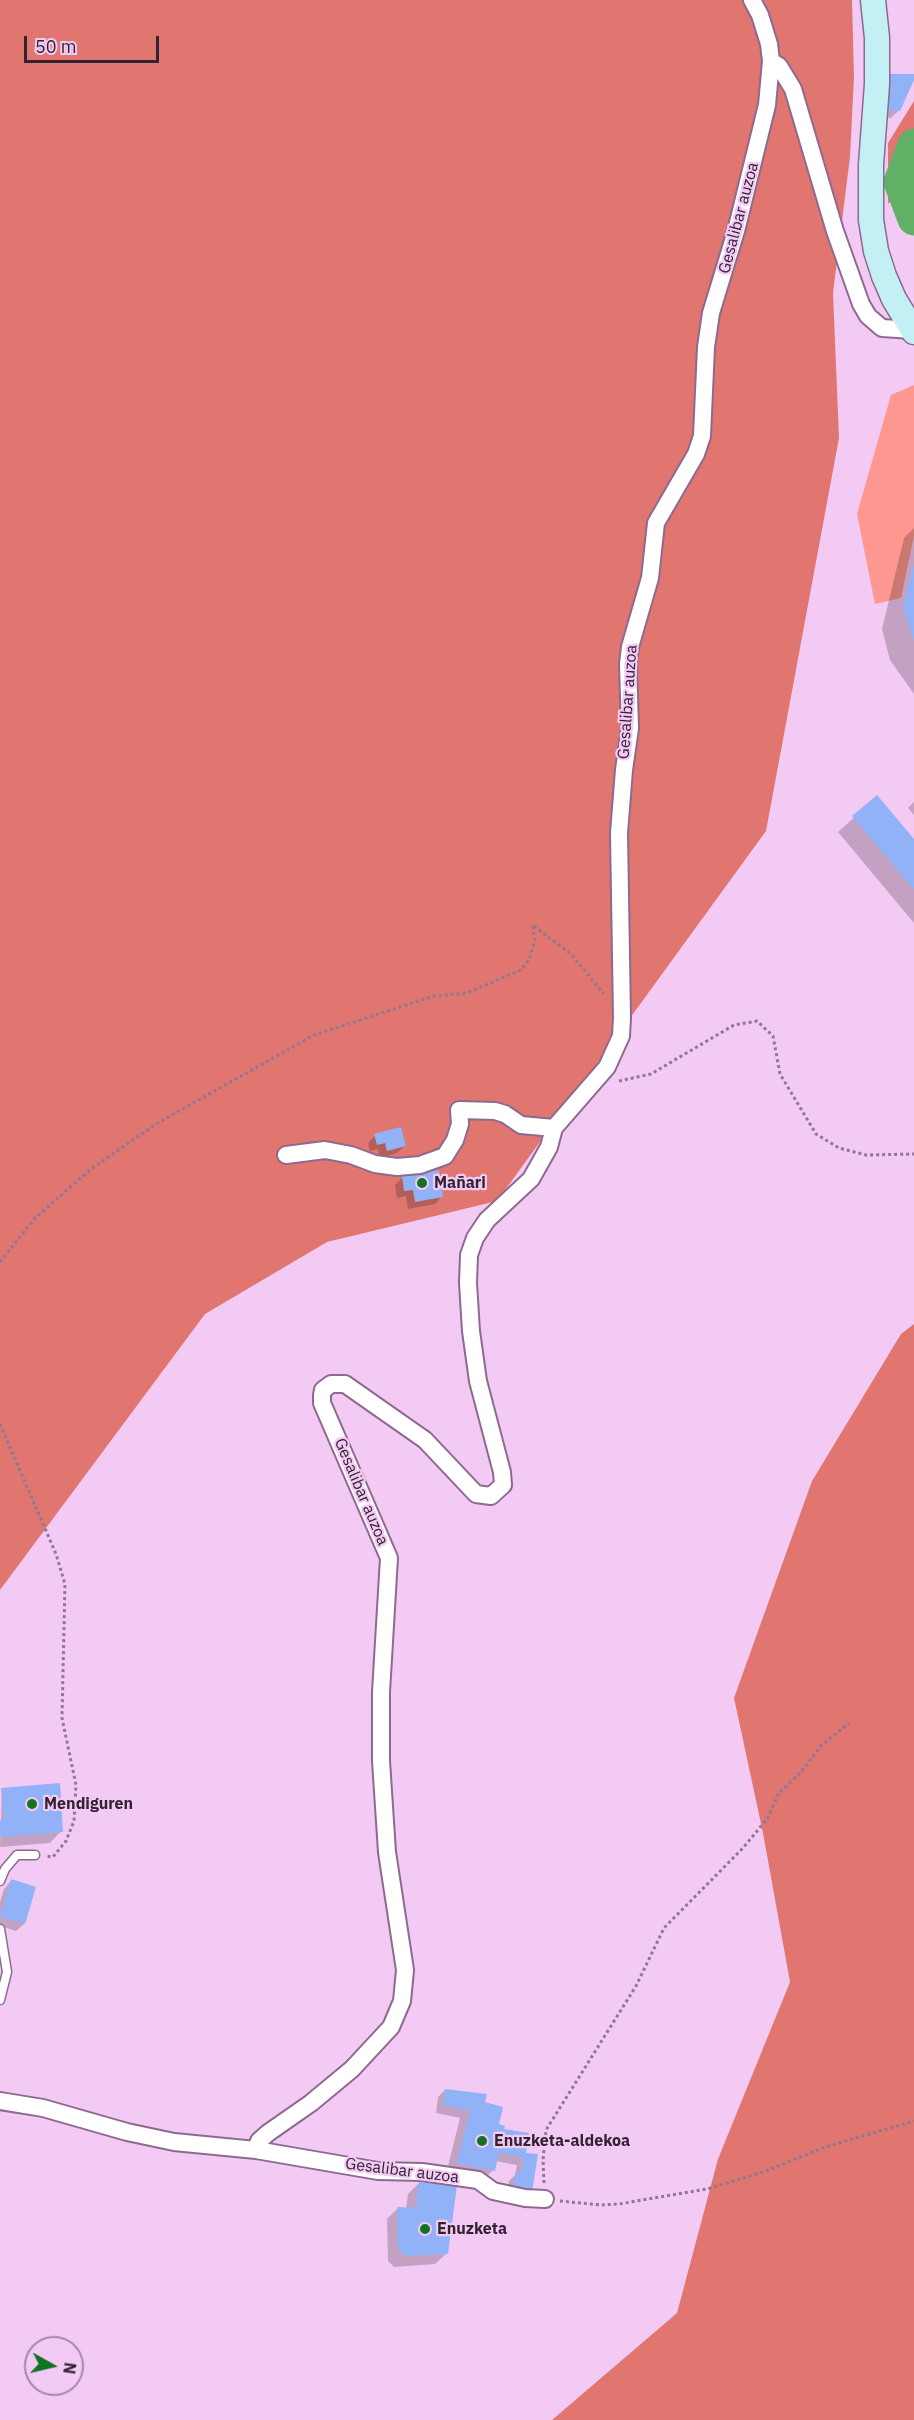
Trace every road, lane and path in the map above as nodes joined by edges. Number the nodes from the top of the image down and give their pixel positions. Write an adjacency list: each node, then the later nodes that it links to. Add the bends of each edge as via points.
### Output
1 (752, 0): 3 (street, Gesalibar auzoa)
2 (873, 0): 4 (main road, via 877,38 871,220 884,276)
3 (771, 61): 4 (street, Gesalibar auzoa, via 779,66 793,89 861,304 882,328); 5 (street, Gesalibar auzoa, via 760,141 709,325 702,436 696,454 655,526 650,578 630,647 630,728 619,833)
4 (913, 331)
5 (622, 1026): 6 (street, Gesalibar auzoa, via 613,1055); 10 (path, via 609,1001 571,954 532,925 535,940 529,960 521,970 467,993 434,996 314,1035 156,1124 91,1169 35,1218)
6 (599, 1075): 7 (street, Gesalibar auzoa); 8 (path, via 616,1082 651,1074 734,1025 757,1021 773,1036 780,1074 816,1134 838,1148 866,1155)
7 (554, 1128): 9 (street, via 521,1125 495,1111 459,1110 460,1124 445,1156 420,1165 375,1164 325,1150); 19 (street, Gesalibar auzoa, via 549,1147 531,1179 487,1220 469,1255 471,1331 481,1399 504,1481 500,1491 489,1497 476,1494 425,1440 345,1384 331,1384 323,1390 322,1403 389,1558 381,1761 387,1852 405,1984 391,2027 372,2049 338,2082 268,2133)
8 (914, 1154)
9 (285, 1155)
10 (0, 1262)
11 (0, 1424): 13 (path, via 65,1584 62,1718 76,1785 74,1821 66,1841 52,1857)
12 (849, 1723): 20 (path, via 821,1746 779,1793 767,1819 743,1848 664,1928 636,1986 546,2130)
13 (35, 1855): 14 (lane, via 17,1855)
14 (0, 1881)
15 (0, 1929): 16 (lane, via 7,1972)
16 (0, 2000)
17 (0, 2101): 19 (street, Gesalibar auzoa, via 65,2113 155,2139)
18 (914, 2121): 20 (path, via 689,2193 601,2205)
19 (256, 2150): 20 (street, Gesalibar auzoa, via 363,2169 478,2180 493,2191)
20 (545, 2199)

